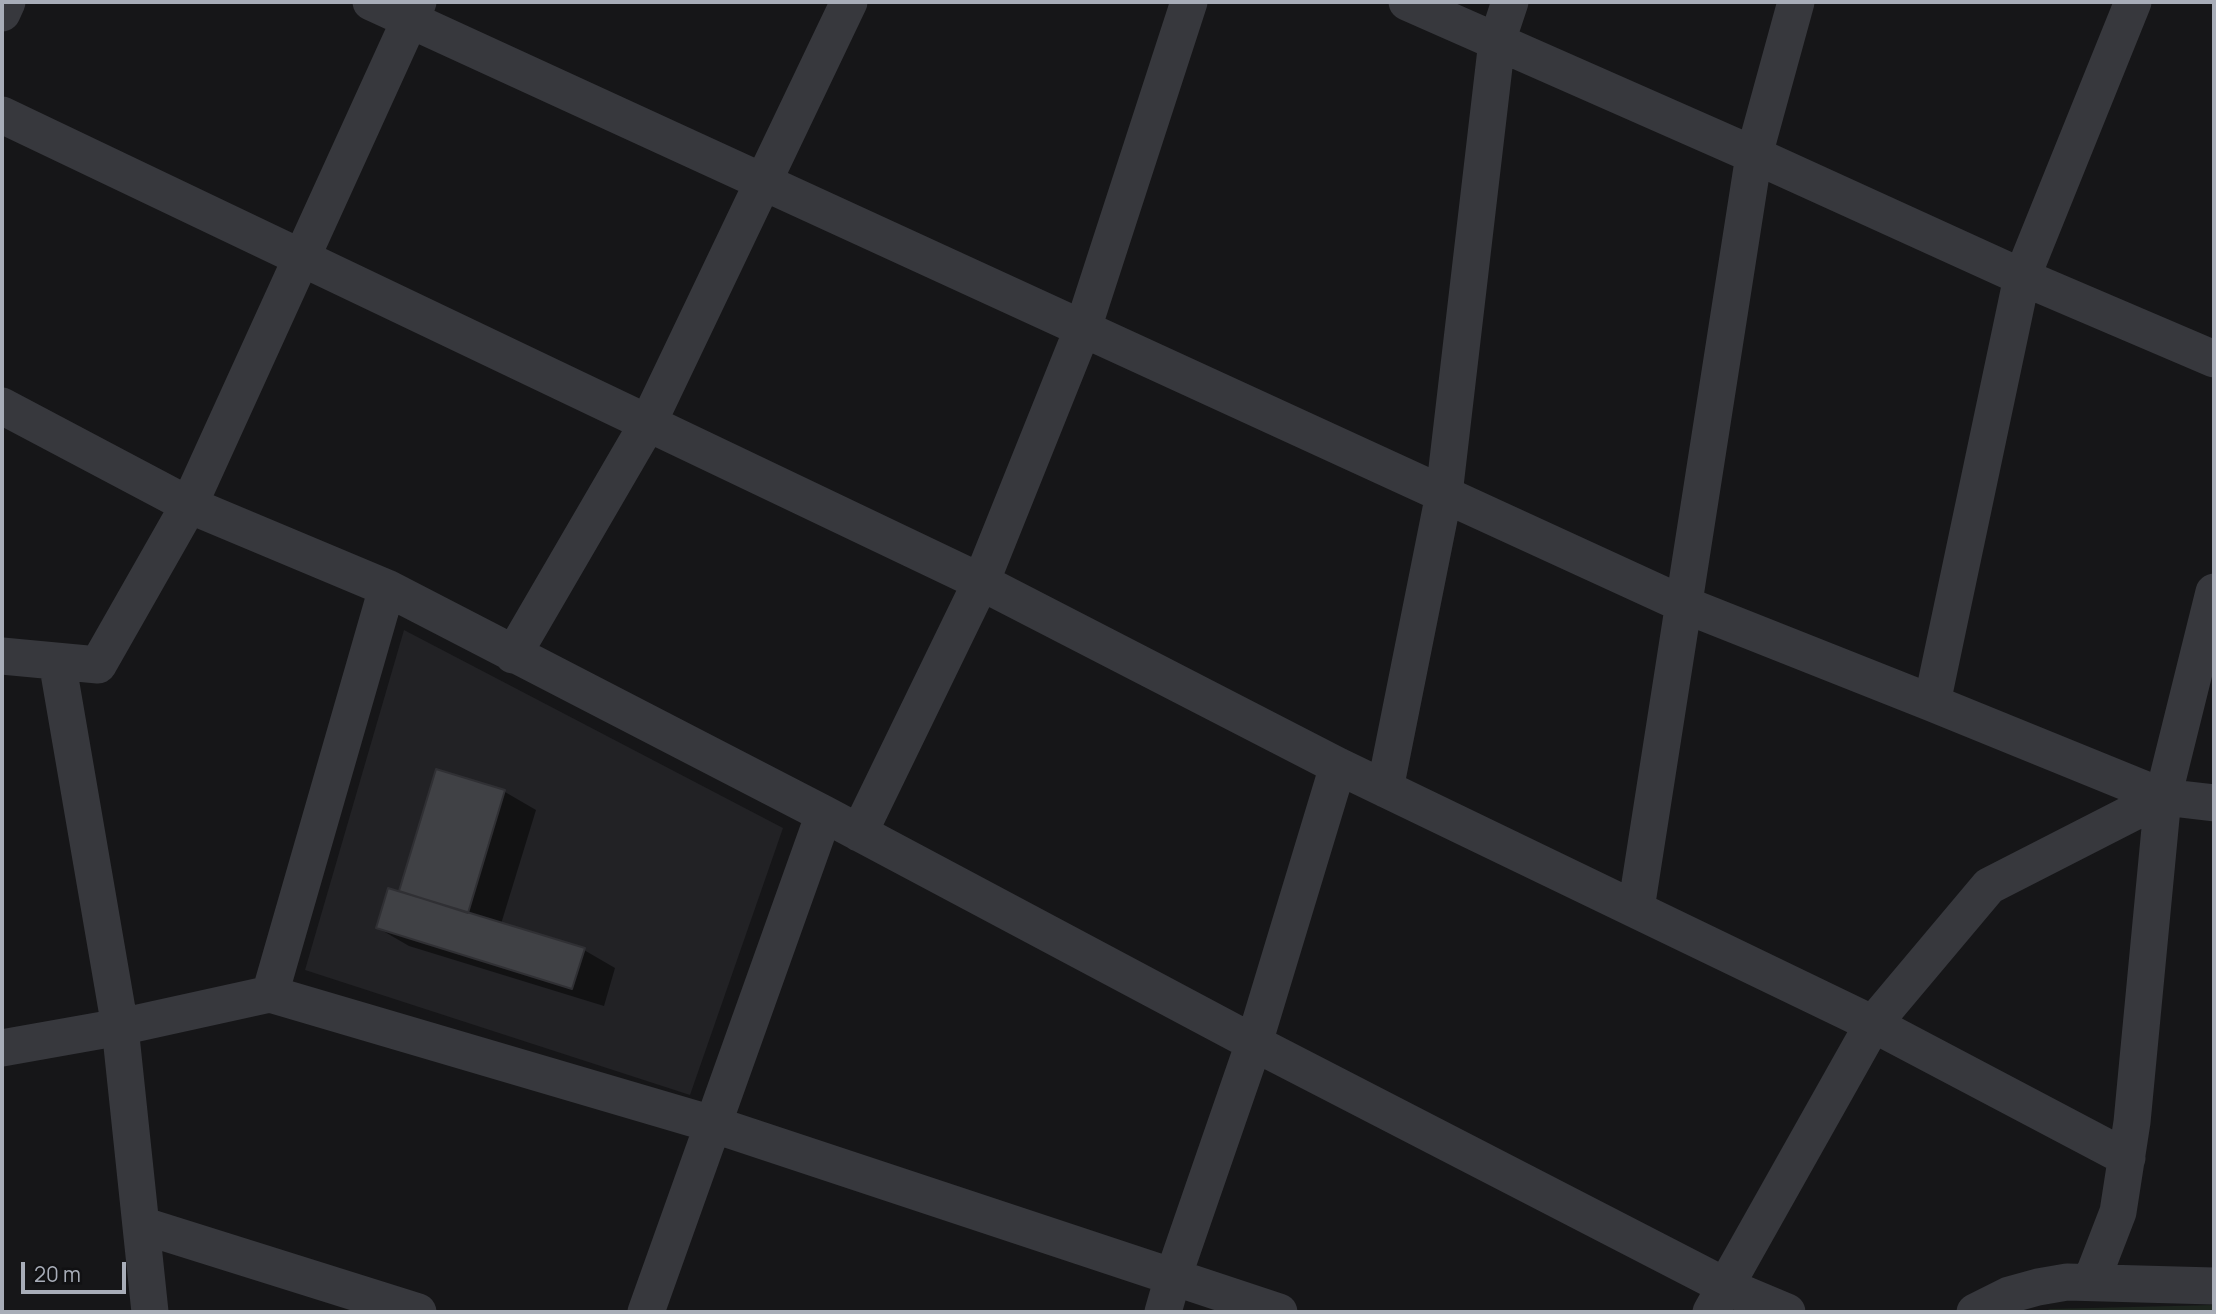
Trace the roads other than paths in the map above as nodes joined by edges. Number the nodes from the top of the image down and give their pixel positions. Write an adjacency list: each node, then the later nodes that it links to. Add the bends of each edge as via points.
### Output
1 (7, 2): 10 (street)
2 (371, 2): 9 (street)
3 (849, 2): 14 (street)
4 (1189, 2): 17 (street)
5 (1408, 2): 11 (street)
6 (1510, 2): 11 (street)
7 (1796, 2): 13 (street)
8 (2133, 2): 16 (street)
9 (414, 11): 14 (street); 15 (street)
10 (2, 13)
11 (1497, 41): 13 (street); 21 (street)
12 (2, 115): 15 (street)
13 (1754, 155): 16 (street); 26 (street)
14 (763, 182): 17 (street); 20 (street)
15 (301, 257): 20 (street); 22 (street)
16 (2022, 277): 18 (street); 30 (street)
17 (1083, 328): 21 (street); 23 (street)
18 (2214, 359)
19 (2, 406): 22 (street)
20 (648, 423): 23 (street); 27 (street)
21 (1444, 494): 26 (street); 32 (street)
22 (189, 505): 24 (street); 29 (street, via 99,665)
23 (981, 582): 31 (street); 36 (street)
24 (387, 588): 27 (street); 38 (street)
25 (2214, 592): 33 (street)
26 (1685, 605): 30 (street); 37 (street)
27 (513, 655): 35 (street)
28 (2, 656): 29 (street)
29 (57, 661): 40 (street)
30 (1933, 703): 33 (street)
31 (1338, 766): 32 (street); 41 (street)
32 (1385, 789): 37 (street)
33 (2163, 797): 34 (street); 39 (street, via 1989,886); 44 (street)
34 (2214, 803)
35 (824, 814): 36 (street); 43 (street)
36 (859, 833): 41 (street)
37 (1636, 909): 39 (street)
38 (270, 994): 40 (street); 43 (street)
39 (1873, 1024): 44 (street); 49 (street)
40 (120, 1027): 42 (street); 45 (street)
41 (1254, 1043): 46 (street); 49 (street)
42 (2, 1048)
43 (712, 1124): 46 (street); 52 (street)
44 (2127, 1158): 47 (street, via 2118,1212)
45 (141, 1226): 50 (street); 51 (street)
46 (1173, 1277): 53 (street); 54 (street)
47 (2091, 1282): 48 (street); 56 (street, via 2038,1287)
48 (2214, 1286)
49 (1718, 1299): 55 (street)
50 (150, 1312)
51 (418, 1312)
52 (646, 1312)
53 (1163, 1312)
54 (1279, 1312)
55 (1787, 1312)
56 (1975, 1312)

